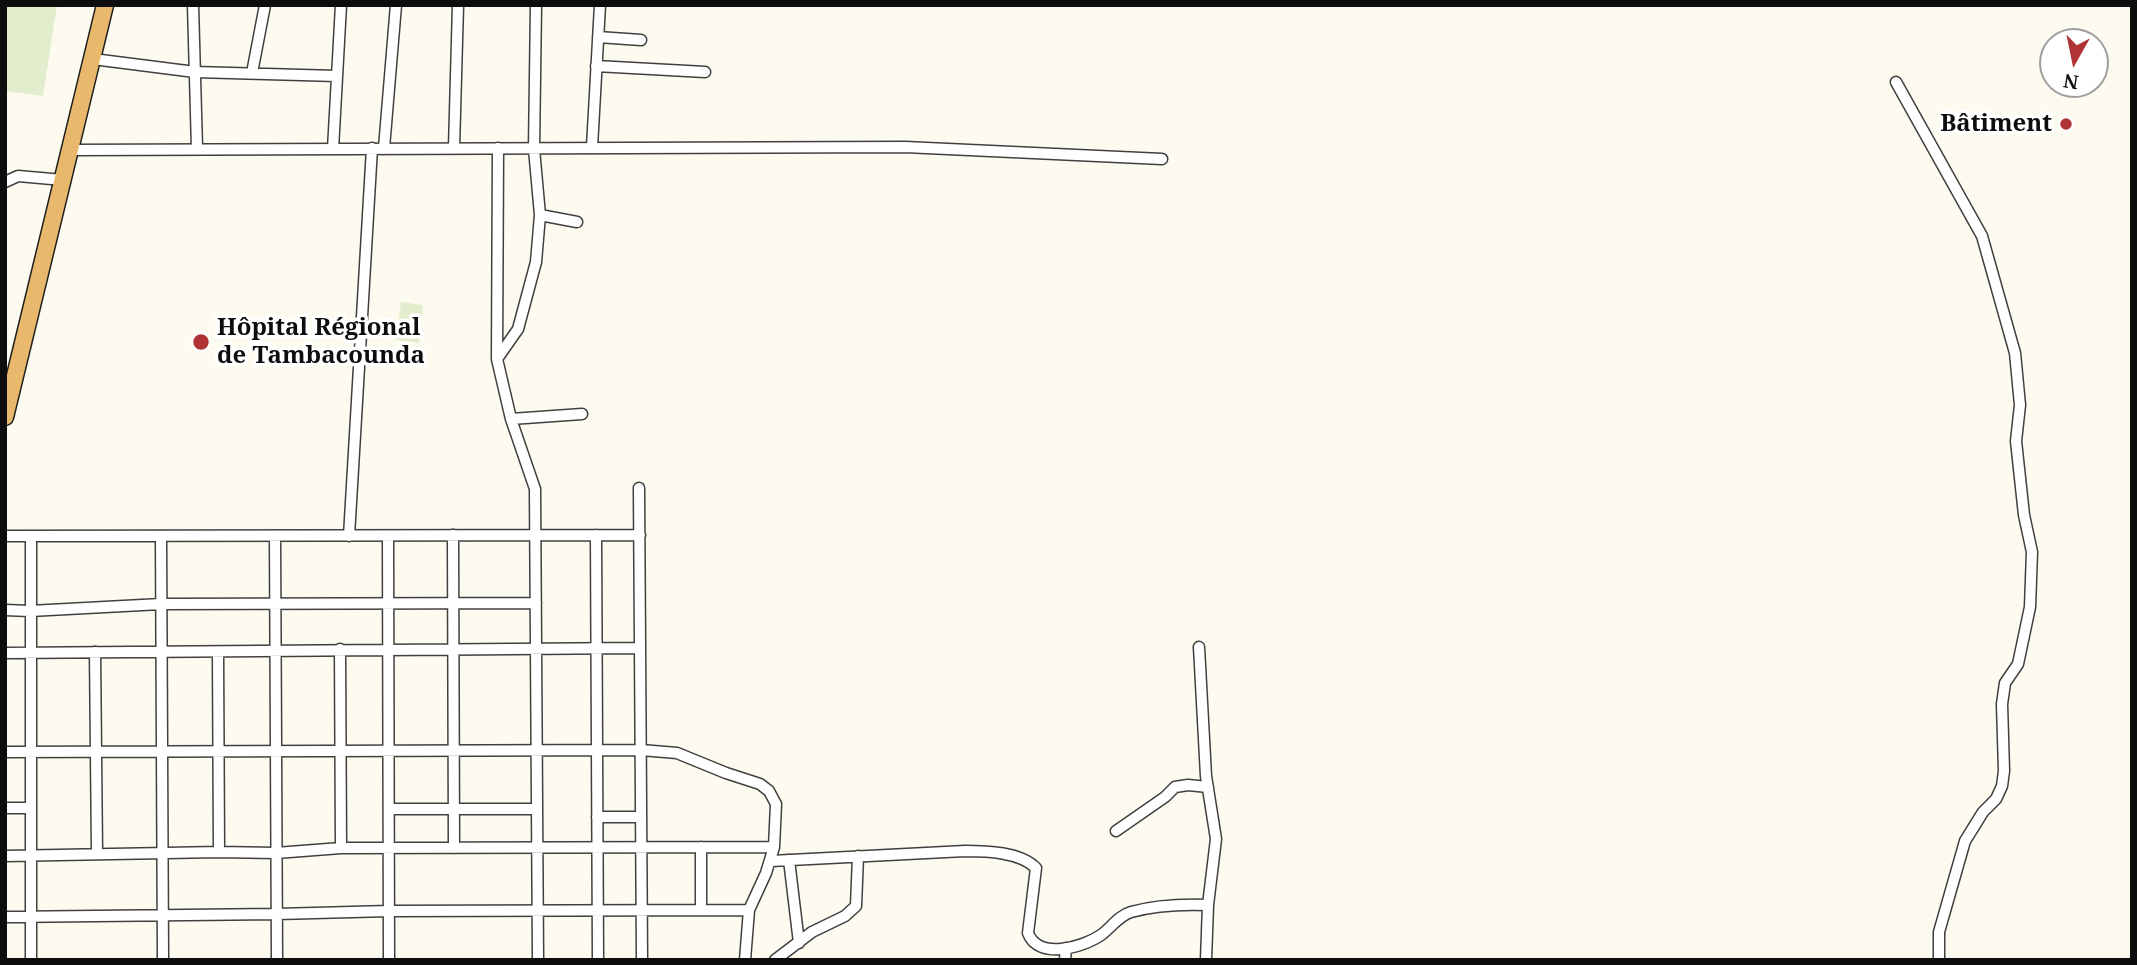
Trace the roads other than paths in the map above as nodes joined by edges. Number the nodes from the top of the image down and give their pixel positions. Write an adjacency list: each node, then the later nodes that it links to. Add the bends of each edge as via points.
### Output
1 (105, 5): 11 (highway)
2 (193, 5): 13 (street)
3 (265, 5): 15 (street)
4 (341, 5): 16 (street)
5 (396, 5): 20 (street)
6 (458, 5): 21 (street)
7 (536, 5): 25 (street)
8 (600, 5): 9 (street)
9 (598, 37): 10 (street); 12 (street)
10 (640, 40)
11 (93, 59): 13 (street); 26 (highway)
12 (596, 66): 14 (street); 18 (street)
13 (195, 72): 15 (street); 23 (street)
14 (705, 72)
15 (252, 73): 16 (street)
16 (337, 76): 24 (street)
17 (1896, 82): 129 (street, via 1982,236 2015,353 2020,405 2016,441 2032,552 2028,618 2018,664 2004,683 2001,786 1965,841 1939,932)
18 (592, 147): 25 (street); 27 (street, via 905,147)
19 (372, 148): 20 (street); 24 (street); 45 (street)
20 (384, 148): 21 (street)
21 (454, 148): 22 (street)
22 (498, 148): 25 (street); 32 (street)
23 (197, 149): 24 (street); 26 (street)
24 (333, 149)
25 (534, 149): 30 (street)
26 (71, 150): 28 (highway)
27 (1162, 159)
28 (63, 180): 29 (street, via 18,176); 34 (highway)
29 (5, 182)
30 (540, 215): 31 (street); 32 (street, via 536,262 519,329)
31 (577, 222)
32 (497, 359): 35 (street)
33 (582, 414): 35 (street)
34 (5, 416)
35 (511, 419): 38 (street, via 535,489)
36 (639, 488): 40 (street)
37 (453, 535): 38 (street); 46 (street); 48 (street)
38 (536, 535): 39 (street); 49 (street)
39 (596, 535): 40 (street); 56 (street)
40 (640, 535): 57 (street)
41 (5, 536): 42 (street)
42 (31, 536): 43 (street); 53 (street)
43 (161, 536): 44 (street); 50 (street)
44 (275, 536): 45 (street); 51 (street)
45 (349, 536): 46 (street)
46 (388, 536): 47 (street)
47 (388, 603): 48 (street); 51 (street); 59 (street)
48 (453, 603): 49 (street); 60 (street)
49 (536, 603): 55 (street)
50 (161, 604): 51 (street); 53 (street); 64 (street)
51 (276, 604): 61 (street)
52 (5, 610): 53 (street)
53 (30, 611): 66 (street)
54 (1199, 647): 79 (street)
55 (536, 648): 56 (street); 60 (street); 72 (street)
56 (596, 648): 57 (street); 73 (street)
57 (640, 648): 67 (street)
58 (340, 649): 59 (street); 61 (street); 69 (street)
59 (388, 649): 60 (street); 70 (street)
60 (453, 649): 71 (street)
61 (276, 651): 65 (street); 68 (street)
62 (95, 652): 64 (street); 66 (street); 76 (street)
63 (5, 653): 66 (street)
64 (162, 653): 65 (street); 77 (street)
65 (218, 653): 78 (street)
66 (30, 654): 75 (street)
67 (641, 750): 73 (street); 86 (street); 92 (street, via 677,753 760,784 776,804)
68 (276, 751): 69 (street); 78 (street); 98 (street)
69 (341, 751): 70 (street); 93 (street)
70 (389, 751): 71 (street); 83 (street)
71 (454, 751): 72 (street); 84 (street)
72 (537, 751): 73 (street); 82 (street)
73 (597, 751): 85 (street)
74 (5, 752): 75 (street)
75 (31, 752): 76 (street); 81 (street)
76 (96, 752): 77 (street); 99 (street)
77 (162, 752): 78 (street); 97 (street)
78 (218, 752): 96 (street)
79 (1208, 787): 87 (street, via 1175,787); 105 (street, via 1216,839)
80 (5, 808): 81 (street)
81 (30, 808): 101 (street)
82 (537, 808): 84 (street); 88 (street)
83 (389, 809): 84 (street); 94 (street)
84 (454, 809): 95 (street)
85 (597, 817): 86 (street); 89 (street)
86 (641, 817): 90 (street)
87 (1116, 831)
88 (537, 847): 89 (street); 95 (street); 106 (street)
89 (597, 847): 90 (street); 107 (street)
90 (641, 847): 91 (street); 108 (street)
91 (701, 847): 92 (street); 109 (street)
92 (774, 847): 104 (street)
93 (341, 848): 94 (street); 98 (street)
94 (389, 848): 95 (street); 111 (street)
95 (454, 848)
96 (219, 852): 97 (street); 98 (street)
97 (162, 853): 99 (street); 113 (street)
98 (276, 853): 112 (street)
99 (97, 854): 101 (street)
100 (5, 856): 101 (street)
101 (31, 856): 115 (street)
102 (858, 856): 103 (street); 116 (street, via 856,906); 117 (street, via 973,851 1023,860 1036,868 1028,933 1031,941 1037,947)
103 (789, 860): 104 (street); 116 (street)
104 (771, 861): 110 (street)
105 (1208, 905): 117 (street, via 1177,904 1132,912 1101,935); 128 (street)
106 (537, 910): 107 (street); 111 (street); 122 (street)
107 (598, 910): 108 (street); 123 (street)
108 (642, 910): 109 (street); 124 (street)
109 (701, 910): 110 (street)
110 (749, 910): 125 (street)
111 (389, 911): 112 (street); 121 (street)
112 (276, 914): 113 (street); 120 (street)
113 (163, 915): 115 (street); 119 (street)
114 (5, 916): 115 (street)
115 (31, 916): 118 (street)
116 (799, 943): 126 (street)
117 (1066, 948): 127 (street)
118 (31, 960)
119 (163, 960)
120 (277, 960)
121 (389, 960)
122 (538, 960)
123 (598, 960)
124 (642, 960)
125 (745, 960)
126 (775, 960)
127 (1065, 960)
128 (1206, 960)
129 (1939, 960)

